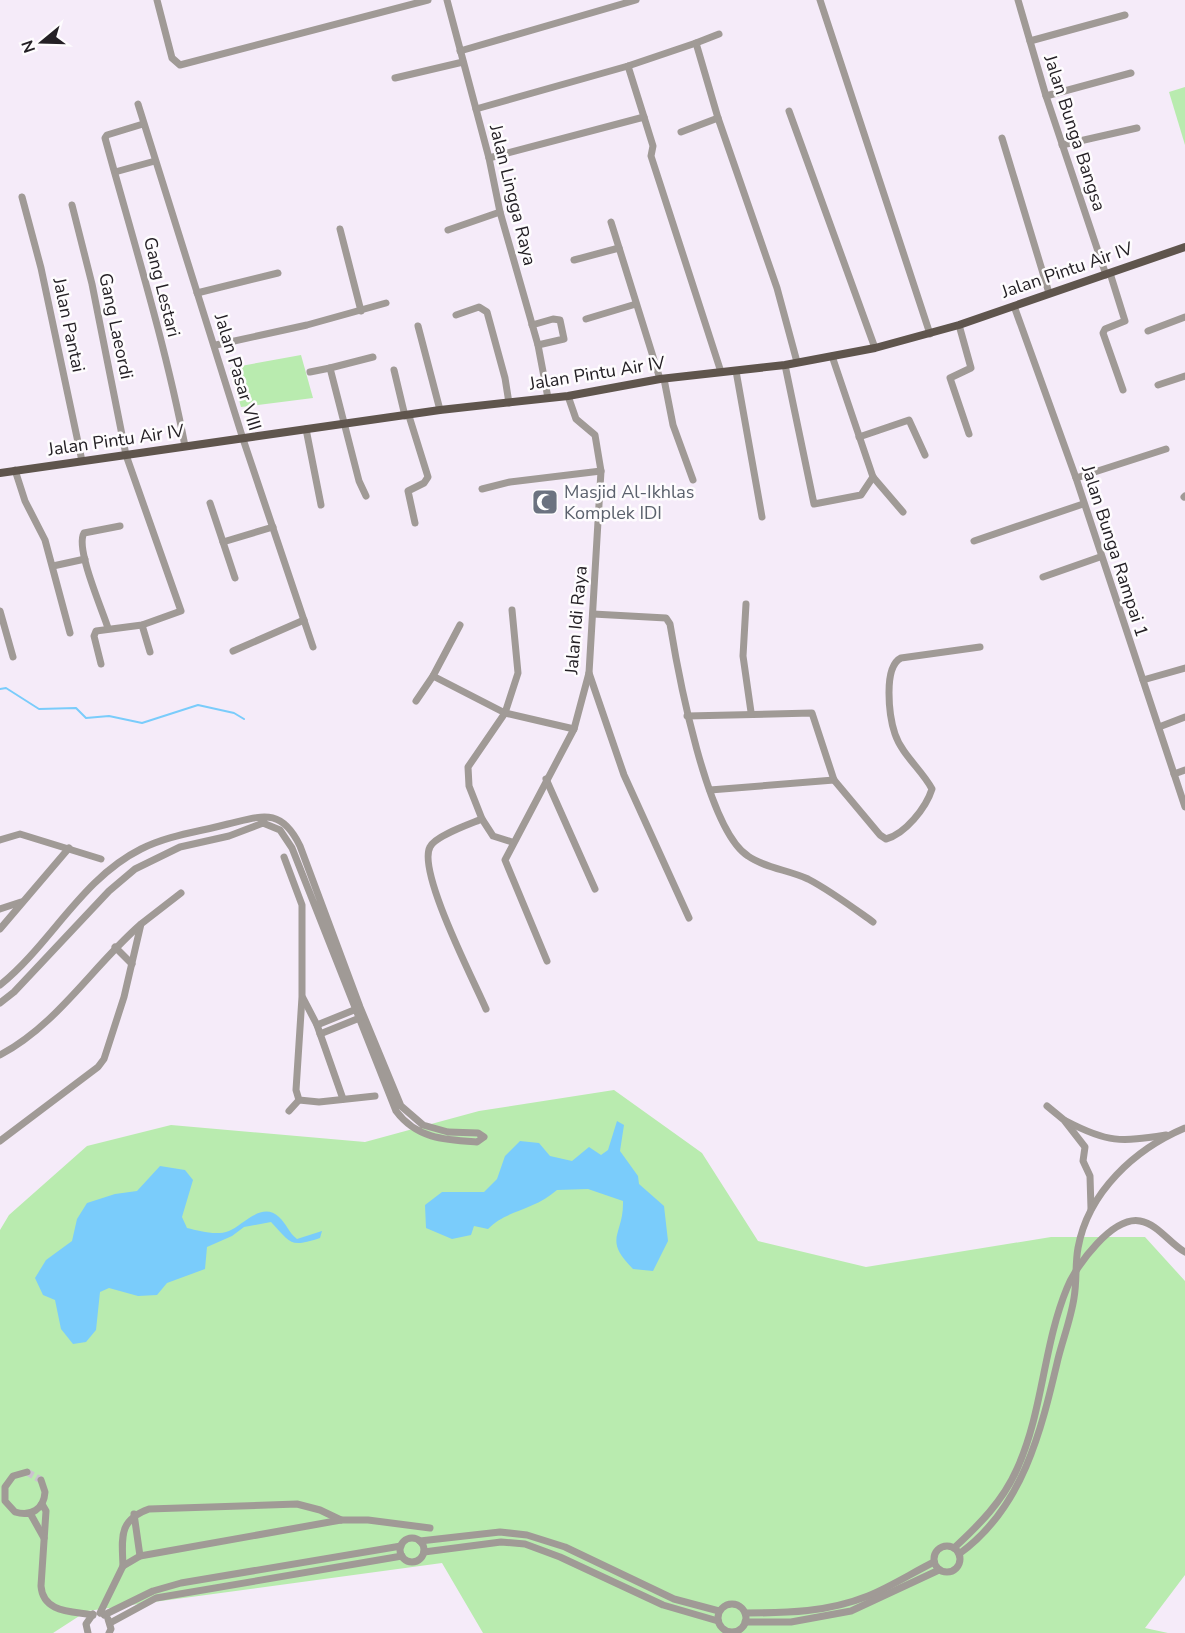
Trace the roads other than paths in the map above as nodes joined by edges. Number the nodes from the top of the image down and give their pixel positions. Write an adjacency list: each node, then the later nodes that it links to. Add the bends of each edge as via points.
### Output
1 (158, 0): 2 (street, via 172,58 180,65)
2 (428, 0)
3 (447, 0): 11 (street, Jalan Lingga Raya)
4 (636, 0): 11 (street)
5 (820, 0): 54 (street)
6 (1018, 0): 9 (street, Jalan Bunga Bangsa)
7 (1125, 15): 9 (street)
8 (719, 34): 10 (street)
9 (1030, 41): 16 (street, Jalan Bunga Bangsa)
10 (696, 43): 13 (street); 21 (street)
11 (460, 51): 12 (street, Jalan Lingga Raya)
12 (463, 62): 15 (street); 18 (street, Jalan Lingga Raya)
13 (628, 66): 18 (street); 20 (street)
14 (1131, 73): 16 (street)
15 (395, 78)
16 (1046, 96): 26 (street, Jalan Bunga Bangsa)
17 (138, 104): 22 (street, Jalan Pasar VIII)
18 (476, 109): 27 (street, Jalan Lingga Raya)
19 (789, 111): 57 (street)
20 (644, 117): 27 (street); 66 (street, via 653,146 651,156)
21 (718, 118): 24 (street); 60 (street, via 770,266)
22 (143, 124): 28 (street, Jalan Pasar VIII); 29 (street, Gang Lestari, via 106,136)
23 (1137, 128): 26 (street)
24 (681, 132)
25 (1002, 138): 42 (street)
26 (1062, 145): 40 (street, Jalan Bunga Bangsa)
27 (489, 158): 32 (street, Jalan Lingga Raya)
28 (155, 160): 29 (street); 41 (street, Jalan Pasar VIII)
29 (115, 172): 81 (street, Gang Lestari)
30 (22, 197): 85 (street, Jalan Pantai, via 42,268)
31 (72, 205): 83 (street, Gang Laeordi)
32 (500, 212): 35 (street); 50 (street, Jalan Lingga Raya)
33 (611, 222): 36 (street)
34 (339, 229): 46 (street)
35 (448, 230)
36 (619, 248): 38 (street); 44 (street)
37 (1185, 248): 40 (main road, Jalan Pintu Air IV)
38 (574, 260)
39 (278, 273): 41 (street)
40 (1108, 274): 42 (main road, Jalan Pintu Air IV); 70 (street, Jalan Bunga Bangsa, via 1125,321 1103,333)
41 (197, 293): 55 (street, Jalan Pasar VIII)
42 (1049, 293): 45 (main road, Jalan Pintu Air IV)
43 (386, 303): 46 (street)
44 (636, 304): 49 (street); 68 (street)
45 (1014, 306): 52 (main road, Jalan Pintu Air IV); 90 (street, Jalan Bunga Rampai 1)
46 (361, 311): 55 (street)
47 (456, 315): 73 (street, via 479,307 487,312)
48 (1185, 318): 53 (street)
49 (586, 319)
50 (532, 325): 56 (street, Jalan Lingga Raya); 56 (street, via 561,320 564,339)
51 (418, 326): 74 (street)
52 (958, 326): 54 (main road, Jalan Pintu Air IV); 78 (street, via 971,368 950,378)
53 (1148, 331)
54 (930, 334): 57 (main road, Jalan Pintu Air IV)
55 (216, 345): 80 (street, Jalan Pasar VIII)
56 (538, 345): 72 (street, Jalan Lingga Raya)
57 (875, 348): 58 (main road, Jalan Pintu Air IV)
58 (832, 356): 60 (main road, Jalan Pintu Air IV); 79 (street)
59 (373, 357): 62 (street)
60 (797, 362): 61 (main road, Jalan Pintu Air IV)
61 (785, 365): 64 (main road, Jalan Pintu Air IV); 89 (street, via 814,504 861,495)
62 (330, 368): 65 (street); 76 (street)
63 (394, 370): 75 (street)
64 (736, 371): 66 (main road, Jalan Pintu Air IV); 98 (street)
65 (309, 372)
66 (721, 372): 68 (main road, Jalan Pintu Air IV)
67 (1185, 376): 69 (street)
68 (662, 379): 71 (main road, Jalan Pintu Air IV); 91 (street)
69 (1158, 385)
70 (1123, 390)
71 (568, 396): 72 (main road, Jalan Pintu Air IV); 87 (street, Jalan Idi Raya, via 576,419 595,435)
72 (548, 398): 73 (main road, Jalan Pintu Air IV)
73 (509, 403): 74 (main road, Jalan Pintu Air IV)
74 (440, 410): 75 (main road, Jalan Pintu Air IV)
75 (407, 416): 76 (main road, Jalan Pintu Air IV); 99 (street, via 428,477 408,490)
76 (345, 425): 77 (main road, Jalan Pintu Air IV); 93 (street)
77 (306, 429): 80 (main road, Jalan Pintu Air IV); 96 (street)
78 (969, 434)
79 (859, 437): 84 (street, via 909,420); 89 (street)
80 (243, 439): 81 (main road, Jalan Pintu Air IV); 101 (street, Jalan Pasar VIII)
81 (185, 446): 83 (main road, Jalan Pintu Air IV)
82 (1166, 449): 90 (street)
83 (126, 454): 85 (main road, Jalan Pintu Air IV); 114 (street, Gang Laeordi, via 181,611)
84 (925, 454)
85 (82, 460): 86 (main road, Jalan Pintu Air IV)
86 (15, 470): 88 (main road, Jalan Pintu Air IV); 106 (street)
87 (601, 471): 92 (street); 112 (street, Jalan Idi Raya)
88 (0, 472)
89 (873, 477): 97 (street)
90 (1076, 478): 95 (street, Jalan Bunga Rampai 1)
91 (693, 480)
92 (482, 489)
93 (366, 496)
94 (210, 503): 103 (street)
95 (1083, 504): 102 (street); 104 (street, Jalan Bunga Rampai 1)
96 (321, 505)
97 (903, 512)
98 (762, 518)
99 (415, 523)
100 (120, 526): 105 (street, via 84,533 81,537)
101 (273, 527): 103 (street); 113 (street, Jalan Pasar VIII)
102 (974, 541)
103 (223, 542): 108 (street)
104 (1100, 557): 107 (street); 127 (street, Jalan Bunga Rampai 1)
105 (85, 559): 106 (street); 116 (street)
106 (53, 566): 117 (street)
107 (1043, 577)
108 (235, 578)
109 (746, 604): 129 (street, via 743,656)
110 (512, 610): 130 (street, via 518,673)
111 (0, 612): 122 (street)
112 (593, 614): 125 (street, Jalan Idi Raya); 131 (street, via 666,618)
113 (304, 620): 118 (street, Jalan Pasar VIII); 120 (street)
114 (142, 625): 116 (street); 121 (street)
115 (460, 625): 126 (street)
116 (108, 628): 123 (street, via 96,631 94,636)
117 (70, 633)
118 (313, 647)
119 (980, 647): 138 (street, via 901,658 892,666 889,679 895,734 932,789 922,808 896,836 882,838)
120 (233, 651)
121 (150, 652)
122 (13, 657)
123 (101, 664)
124 (1185, 668): 127 (street)
125 (589, 674): 134 (street, Jalan Idi Raya); 153 (street, via 624,775)
126 (433, 676): 128 (street); 130 (street)
127 (1143, 680): 133 (street, Jalan Bunga Rampai 1)
128 (416, 701)
129 (751, 712): 131 (street); 138 (street, via 812,713)
130 (505, 713): 134 (street); 141 (street, via 468,767 469,786)
131 (687, 716): 139 (street)
132 (1185, 717): 133 (street)
133 (1159, 727): 136 (street, Jalan Bunga Rampai 1)
134 (573, 729): 137 (street, Jalan Idi Raya)
135 (1185, 770): 136 (street)
136 (1174, 774): 140 (street, Jalan Bunga Rampai 1)
137 (546, 779): 145 (street, Jalan Idi Raya); 149 (street)
138 (834, 780): 139 (street)
139 (711, 790): 154 (street, via 729,834 749,857 807,879)
140 (1185, 807)
141 (482, 819): 145 (street, via 493,836); 165 (street, via 430,844 427,855 441,907)
142 (226, 825): 143 (street); 157 (street, via 265,815 286,826 300,846); 161 (street, via 189,831 120,861)
143 (229, 836): 157 (street, via 263,824 285,835); 163 (street, via 180,847 135,868)
144 (0, 840): 146 (street, via 20,834)
145 (512, 842): 159 (street, Jalan Idi Raya, via 506,866)
146 (69, 848): 148 (street); 151 (street)
147 (284, 857): 162 (street, via 302,906)
148 (101, 859)
149 (595, 889)
150 (182, 893): 155 (street)
151 (21, 902): 152 (street); 156 (street)
152 (0, 909)
153 (689, 918)
154 (873, 922)
155 (141, 924): 158 (street); 160 (street)
156 (0, 929)
157 (331, 937): 164 (street)
158 (115, 947): 160 (street); 169 (street, via 46,1023)
159 (547, 961)
160 (132, 964): 178 (street, via 98,1066)
161 (0, 985)
162 (302, 997): 167 (street); 172 (street, via 296,1090)
163 (0, 1002)
164 (358, 1008): 166 (street); 167 (street)
165 (486, 1009)
166 (362, 1017): 166 (street, via 406,1112 417,1122 435,1129 478,1133 483,1140 434,1138 415,1130 401,1118 392,1106); 168 (street)
167 (317, 1025): 168 (street)
168 (320, 1034): 171 (street)
169 (0, 1055)
170 (375, 1096): 171 (street)
171 (343, 1099): 172 (street)
172 (299, 1100): 174 (street)
173 (1047, 1106): 175 (street)
174 (289, 1112)
175 (1064, 1120): 177 (street, via 1097,1137 1121,1142); 179 (street, via 1085,1147 1083,1161 1090,1176)
176 (1185, 1128): 177 (street)
177 (1172, 1134): 179 (street, via 1128,1161 1121,1173 1108,1182)
178 (0, 1140)
179 (1091, 1212): 181 (street, via 1078,1246)
180 (1185, 1252): 181 (street, via 1152,1226 1140,1221 1121,1223 1108,1231)
181 (1076, 1274): 194 (street, via 1062,1302 1028,1442 1016,1472 992,1511)
182 (27, 1472): 185 (street, via 8,1480 4,1494 9,1508)
183 (41, 1480): 184 (street, via 45,1492)
184 (42, 1504): 185 (street); 190 (street, via 46,1511)
185 (30, 1513): 190 (street)
186 (134, 1514): 187 (street, via 149,1509 286,1504 320,1510); 196 (street); 199 (street, via 122,1535)
187 (341, 1520): 188 (street); 196 (street)
188 (430, 1528)
189 (500, 1532): 191 (street); 192 (street); 201 (street, via 527,1534 565,1547 659,1593)
190 (44, 1538): 203 (street, via 43,1599 50,1606)
191 (420, 1541): 193 (street, via 409,1538); 195 (street)
192 (501, 1542): 195 (street); 204 (street, via 542,1549 644,1597)
193 (401, 1546): 197 (street); 203 (street, via 181,1583)
194 (957, 1551): 198 (street, via 944,1545 935,1552); 200 (street, via 959,1564 954,1570)
195 (424, 1552): 197 (street, via 414,1562)
196 (140, 1556): 199 (street)
197 (402, 1556): 206 (street, via 156,1598)
198 (934, 1562): 200 (street); 202 (street, via 869,1596 837,1607)
199 (123, 1566): 203 (street)
200 (939, 1570): 205 (street, via 851,1611 791,1622)
201 (719, 1611): 202 (street, via 730,1603); 204 (street)
202 (745, 1613): 205 (street)
203 (99, 1614): 206 (street); 207 (street, via 86,1624)
204 (718, 1622): 205 (street, via 731,1632)
205 (745, 1622)
206 (111, 1629)
207 (88, 1633)

